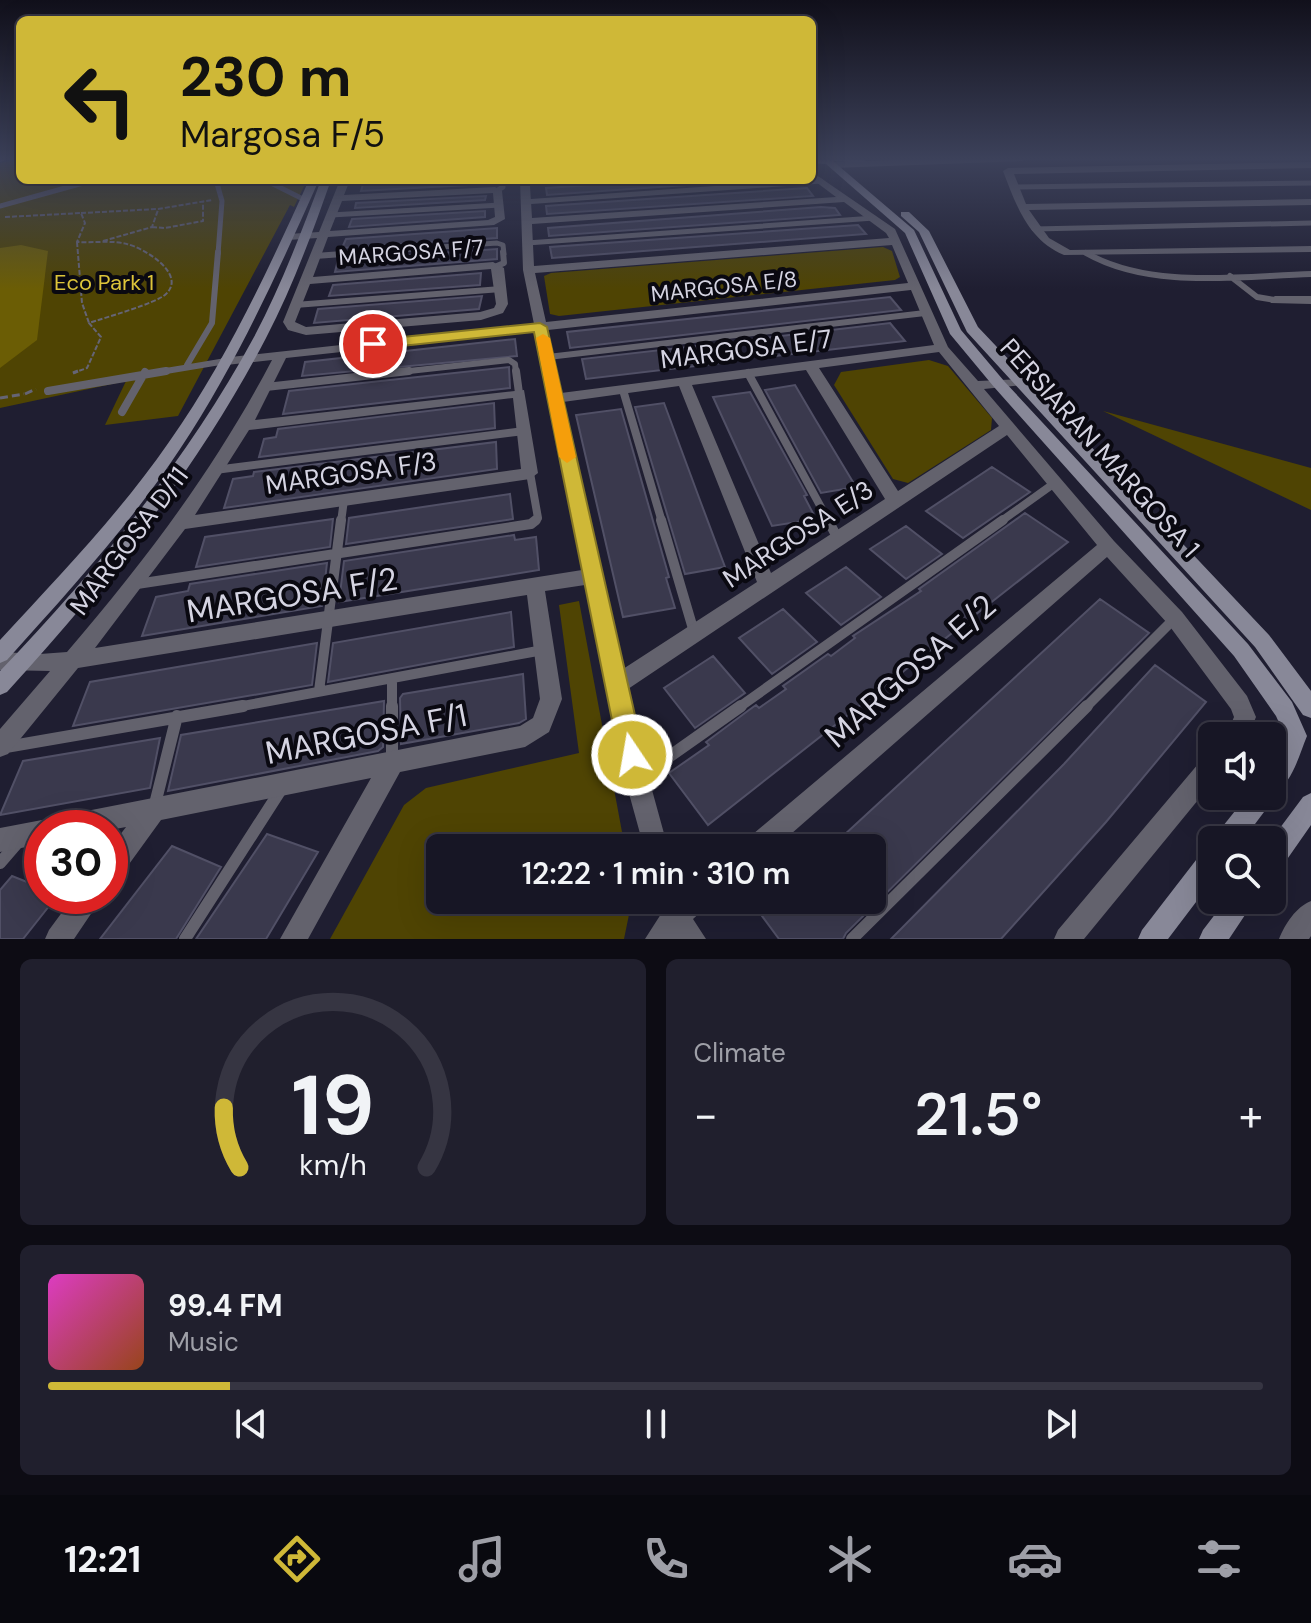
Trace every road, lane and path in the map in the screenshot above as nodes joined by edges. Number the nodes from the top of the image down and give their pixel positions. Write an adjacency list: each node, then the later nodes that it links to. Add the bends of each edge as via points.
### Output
1 (203, 201): 23 (path, via 203,221)
2 (198, 202): 16 (path)
3 (221, 202): 55 (lane, via 212,323)
4 (304, 202): 27 (street)
5 (318, 202): 26 (street)
6 (336, 202): 18 (street)
7 (500, 202): 14 (street)
8 (525, 202): 21 (street)
9 (805, 202): 21 (street)
10 (850, 202): 20 (street)
11 (881, 202): 36 (street, PERSIARAN MARGOSA 1)
12 (1021, 202): 15 (street)
13 (1311, 202): 15 (street)
14 (500, 205): 18 (lane); 25 (street, via 500,219 490,223)
15 (1024, 207): 24 (street)
16 (158, 209): 17 (path); 23 (path)
17 (81, 213): 19 (path); 29 (path, via 85,223)
18 (331, 215): 25 (street)
19 (0, 218)
20 (875, 218): 28 (street); 31 (lane)
21 (526, 221): 31 (street)
22 (1311, 223): 24 (lane)
23 (152, 227): 30 (path)
24 (1034, 229): 33 (street, via 1058,250)
25 (324, 235): 26 (street); 34 (street)
26 (305, 236): 27 (street); 53 (street)
27 (288, 237): 54 (street)
28 (897, 241): 35 (street); 38 (street)
29 (77, 242): 30 (path); 48 (path, via 79,285)
30 (99, 242): 48 (path, via 129,244 165,266 172,283 165,295)
31 (527, 243): 38 (street)
32 (1311, 249): 33 (street)
33 (1086, 253): 40 (lane, via 1145,273)
34 (315, 256): 37 (lane, via 497,243 503,245 504,263); 41 (street)
35 (905, 262): 36 (street); 42 (street)
36 (932, 264): 61 (street, PERSIARAN MARGOSA 1, via 972,329); 62 (street, PERSIARAN MARGOSA 1, via 955,331)
37 (497, 266): 41 (street, MARGOSA F/7); 43 (street, MARGOSA F/7)
38 (529, 270): 49 (street)
39 (1311, 274): 40 (lane)
40 (1229, 275): 44 (lane, via 1257,297)
41 (305, 281): 46 (street)
42 (912, 286): 47 (street); 49 (street, MARGOSA E/8)
43 (501, 289): 46 (lane); 46 (street, via 499,310 481,316 306,331 289,322)
44 (1275, 300): 45 (street)
45 (1311, 300)
46 (295, 305)
47 (925, 313): 50 (street); 52 (lane)
48 (89, 323): 59 (path, via 101,337 92,358 87,368)
49 (540, 327): 51 (street, MARGOSA E/8); 52 (street)
50 (942, 348): 56 (street, MARGOSA E/7); 63 (street)
51 (282, 354): 53 (street, MARGOSA E/8); 64 (street, MARGOSA D/11)
52 (548, 357): 69 (street)
53 (249, 358): 54 (street, MARGOSA E/8); 93 (street, via 112,554)
54 (226, 361): 55 (lane); 91 (street, via 144,484)
55 (187, 365): 57 (lane)
56 (810, 365): 58 (street, MARGOSA E/7); 78 (street)
57 (145, 372): 65 (lane); 70 (lane)
58 (748, 373): 60 (street, MARGOSA E/7); 80 (lane)
59 (66, 376)
60 (684, 381): 66 (street, MARGOSA E/7); 85 (street)
61 (1018, 382): 62 (street); 98 (street, PERSIARAN MARGOSA 1, via 1262,641)
62 (999, 384): 63 (street); 102 (street, PERSIARAN MARGOSA 1, via 1241,650 1284,709 1296,736)
63 (974, 386): 72 (street)
64 (266, 387): 67 (lane, via 509,360 515,364); 71 (street, MARGOSA D/11)
65 (46, 388): 68 (path)
66 (623, 390): 69 (street, MARGOSA E/7); 89 (lane)
67 (519, 393): 71 (street); 73 (street)
68 (0, 398)
69 (556, 398): 83 (street)
70 (122, 412)
71 (243, 426): 74 (street, MARGOSA D/11)
72 (1008, 427): 76 (street); 78 (street, MARGOSA E/3)
73 (524, 431): 74 (lane); 75 (street)
74 (214, 470): 79 (street, MARGOSA D/11)
75 (530, 473): 77 (street, MARGOSA F/3); 82 (lane, via 536,523)
76 (1056, 482): 81 (street); 104 (lane)
77 (344, 500): 79 (street, MARGOSA F/3); 82 (lane)
78 (895, 501): 80 (street, MARGOSA E/3)
79 (178, 524): 84 (street, MARGOSA D/11)
80 (838, 539): 85 (street, MARGOSA E/3)
81 (1108, 546): 87 (street); 113 (street, MARGOSA E/2)
82 (336, 554): 84 (lane); 88 (lane)
83 (592, 576): 86 (street, MARGOSA F/2); 95 (street)
84 (132, 585): 92 (street, MARGOSA D/11)
85 (767, 585): 89 (street, MARGOSA E/3)
86 (535, 586): 88 (street, MARGOSA F/2); 90 (street, MARGOSA F/1)
87 (1175, 618): 100 (street, via 1239,703); 131 (lane)
88 (329, 621): 92 (street, MARGOSA F/2); 97 (lane)
89 (694, 633): 95 (street, MARGOSA E/3)
90 (544, 650): 94 (lane); 103 (street, MARGOSA F/1, via 551,699 541,725 525,736)
91 (0, 654)
92 (74, 657): 93 (street, MARGOSA F/2); 101 (street, MARGOSA D/11)
93 (10, 663): 96 (street)
94 (392, 680): 97 (lane); 103 (lane)
95 (617, 684): 104 (street)
96 (0, 685)
97 (319, 691): 99 (lane)
98 (1311, 708)
99 (177, 716): 101 (lane); 108 (lane)
100 (1241, 722)
101 (0, 747)
102 (1286, 759)
103 (392, 764): 106 (street, MARGOSA F/1); 128 (street)
104 (637, 779): 112 (street)
105 (1198, 782): 132 (street)
106 (285, 784): 108 (street, MARGOSA F/1); 127 (lane)
107 (1311, 805): 116 (street)
108 (154, 810): 110 (street, MARGOSA F/1); 118 (street)
109 (1251, 810): 111 (street)
110 (128, 815)
111 (1239, 826)
112 (652, 834)
113 (772, 834)
114 (24, 835): 115 (street)
115 (0, 840)
116 (1286, 840)
117 (24, 842): 119 (lane)
118 (128, 845)
119 (0, 863)
120 (1198, 878): 133 (street)
121 (77, 914): 126 (street)
122 (675, 914): 129 (street)
123 (683, 914): 130 (street)
124 (1231, 914): 134 (street)
125 (1311, 914): 135 (street)
126 (58, 939)
127 (185, 939)
128 (293, 939)
129 (658, 939)
130 (693, 939)
131 (852, 939)
132 (1067, 939)
133 (1151, 939)
134 (1212, 939)
135 (1292, 939)

